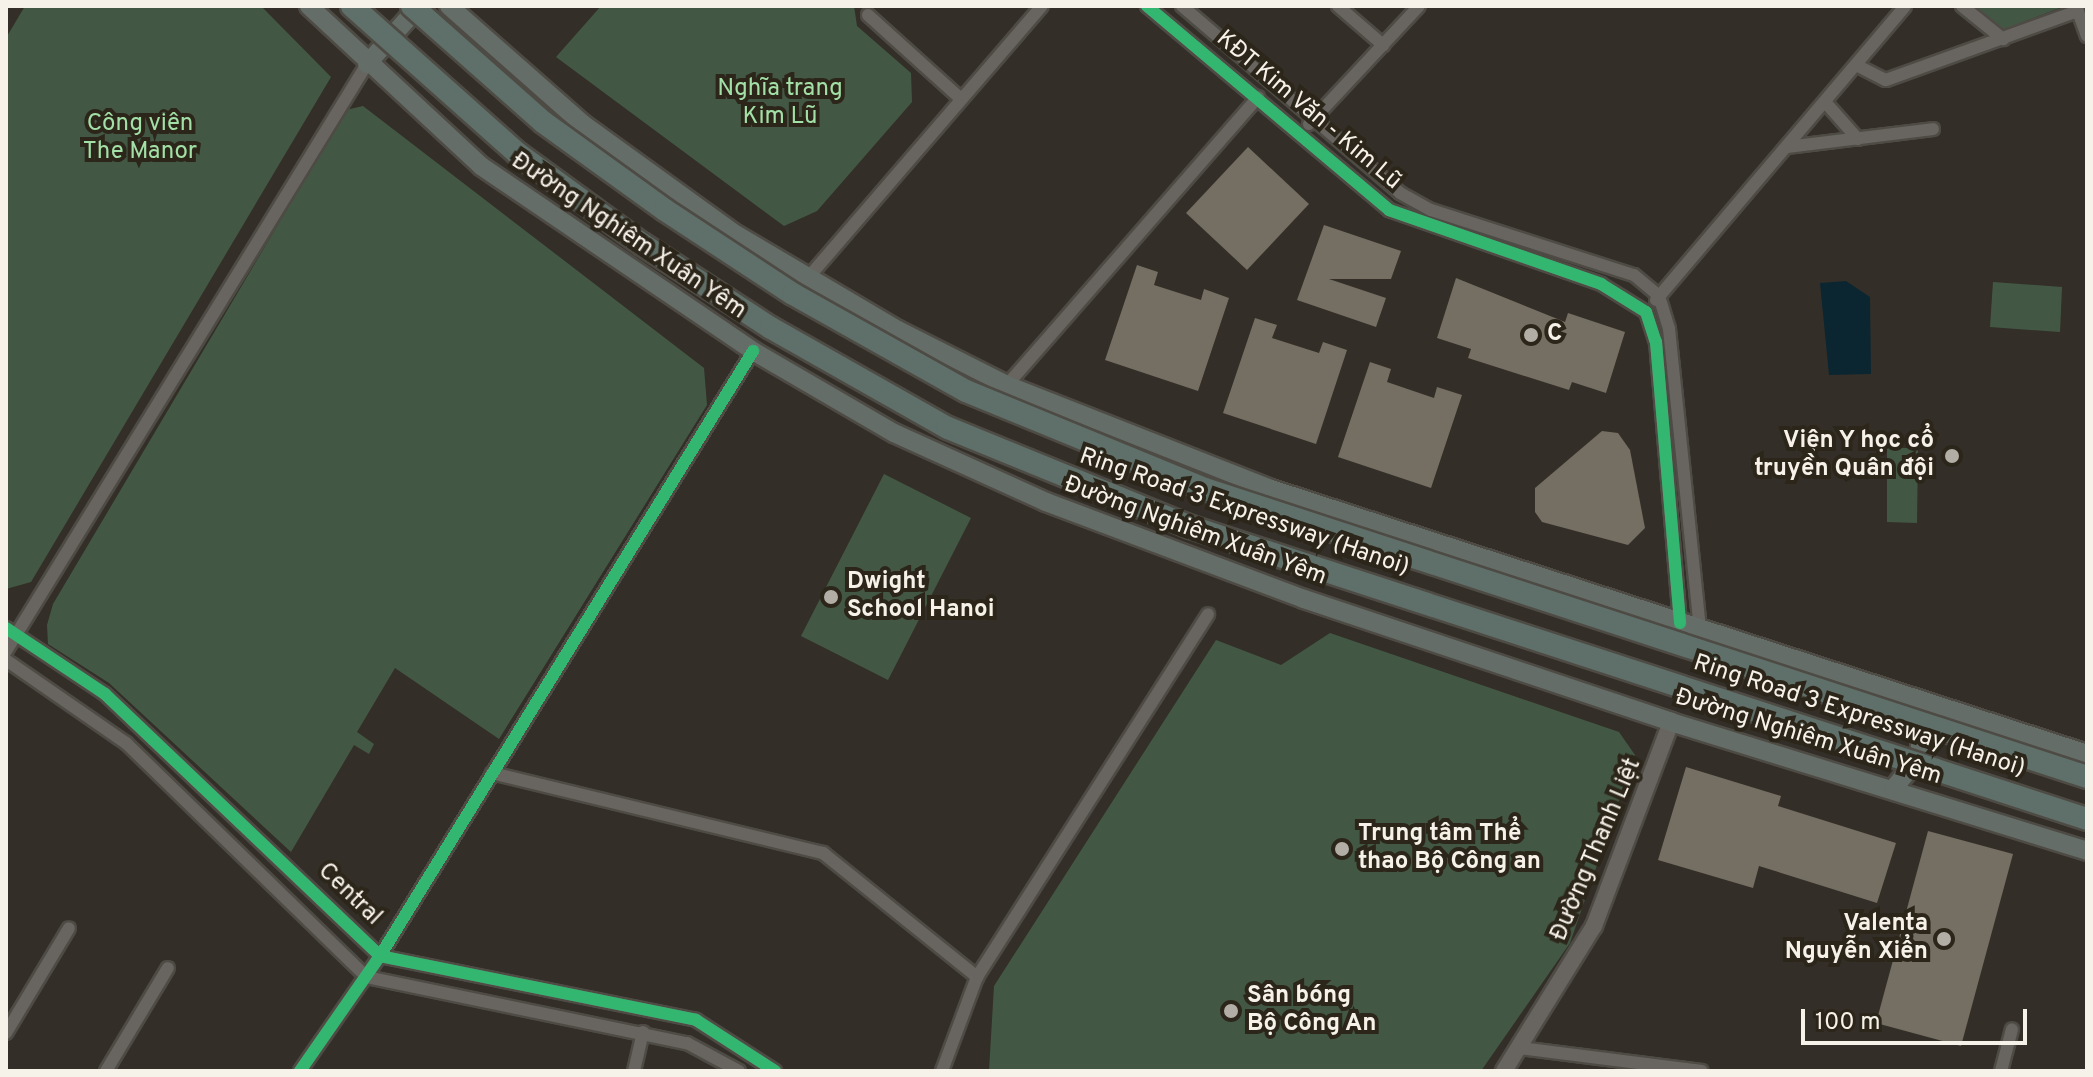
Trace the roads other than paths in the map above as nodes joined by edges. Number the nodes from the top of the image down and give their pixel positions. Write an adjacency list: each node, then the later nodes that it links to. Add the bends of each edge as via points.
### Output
1 (309, 6): 18 (main road, Đường Nghiêm Xuân Yêm)
2 (352, 6): 51 (highway, Ring Road 3 Expressway (Hanoi), bridge, via 517,153 642,244 771,328 948,428 1191,527)
3 (412, 6): 49 (highway, Ring Road 3 Expressway (Hanoi), bridge, via 543,122 665,210 793,294 966,391 1205,489)
4 (419, 6): 18 (main road)
5 (449, 6): 32 (main road, via 583,124)
6 (1042, 6): 21 (street)
7 (1147, 6): 20 (street, KĐT Kim Văn - Kim Lũ)
8 (1182, 6): 23 (street, KĐT Kim Văn - Kim Lũ)
9 (1338, 6): 17 (street)
10 (1419, 6): 17 (street, KĐT Kim Văn - Kim Lũ)
11 (1905, 6): 19 (street)
12 (1962, 6): 16 (street)
13 (2077, 9): 15 (street); 16 (street)
14 (868, 15): 21 (street)
15 (2087, 36)
16 (2003, 39): 19 (street, via 1886,80)
17 (1383, 45): 23 (street, KĐT Kim Văn - Kim Lũ)
18 (367, 64): 35 (main road, Đường Nghiêm Xuân Yêm, via 481,166); 42 (street, via 356,74)
19 (1858, 66): 22 (street)
20 (1258, 97): 25 (street, KĐT Kim Văn - Kim Lũ); 36 (street, KĐT Kim Văn - Kim Lũ)
21 (961, 99): 32 (street)
22 (1826, 103): 26 (street); 27 (street)
23 (1312, 120): 25 (street); 28 (street, KĐT Kim Văn - Kim Lũ)
24 (1933, 129): 26 (street)
25 (1300, 135): 29 (street, KĐT Kim Văn - Kim Lũ)
26 (1858, 139): 27 (street)
27 (1787, 147): 33 (street)
28 (1374, 173): 29 (street); 30 (street, KĐT Kim Văn - Kim Lũ, via 1400,193)
29 (1363, 187): 31 (street, KĐT Kim Văn - Kim Lũ, via 1389,210)
30 (1457, 219): 31 (street); 33 (street, KĐT Kim Văn - Kim Lũ, via 1634,275)
31 (1450, 236): 34 (street, KĐT Kim Văn - Kim Lũ, via 1601,284)
32 (807, 279): 36 (main road)
33 (1659, 296): 34 (street); 37 (street)
34 (1646, 312): 38 (street, via 1654,326)
35 (753, 351): 46 (main road, Đường Nghiêm Xuân Yêm, via 894,433 1046,502 1304,599); 48 (street)
36 (1007, 385): 40 (main road, via 1194,463)
37 (1678, 419): 38 (street); 41 (street)
38 (1661, 422): 40 (street)
39 (1208, 614): 57 (street)
40 (1680, 623): 41 (main road)
41 (1700, 630): 45 (main road)
42 (11, 632): 43 (street); 54 (street, Central, via 105,694)
43 (6, 651)
44 (6, 660): 56 (street, Central, via 126,743)
45 (1918, 702): 47 (main road); 50 (main road, via 1920,756)
46 (1671, 722): 50 (main road, Đường Nghiêm Xuân Yêm); 62 (street, Đường Thanh Liệt, via 1594,926)
47 (2087, 754)
48 (492, 773): 54 (street); 57 (street, via 823,853)
49 (2087, 777)
50 (1894, 788): 52 (main road, Đường Nghiêm Xuân Yêm)
51 (2087, 819)
52 (2087, 851)
53 (69, 928): 60 (street)
54 (380, 956): 56 (street); 67 (street, Central, via 696,1020)
55 (168, 968): 63 (street)
56 (367, 977): 59 (street); 64 (street)
57 (977, 977): 61 (street)
58 (2012, 1029): 72 (street)
59 (643, 1032): 65 (street); 66 (street, via 687,1043)
60 (6, 1033)
61 (952, 1042): 68 (street); 69 (street)
62 (1520, 1048): 70 (street, Đường Thanh Liệt); 71 (street)
63 (106, 1071)
64 (300, 1071)
65 (634, 1071)
66 (739, 1071)
67 (775, 1071)
68 (942, 1071)
69 (951, 1071)
70 (1504, 1071)
71 (1702, 1071)
72 (2001, 1071)

